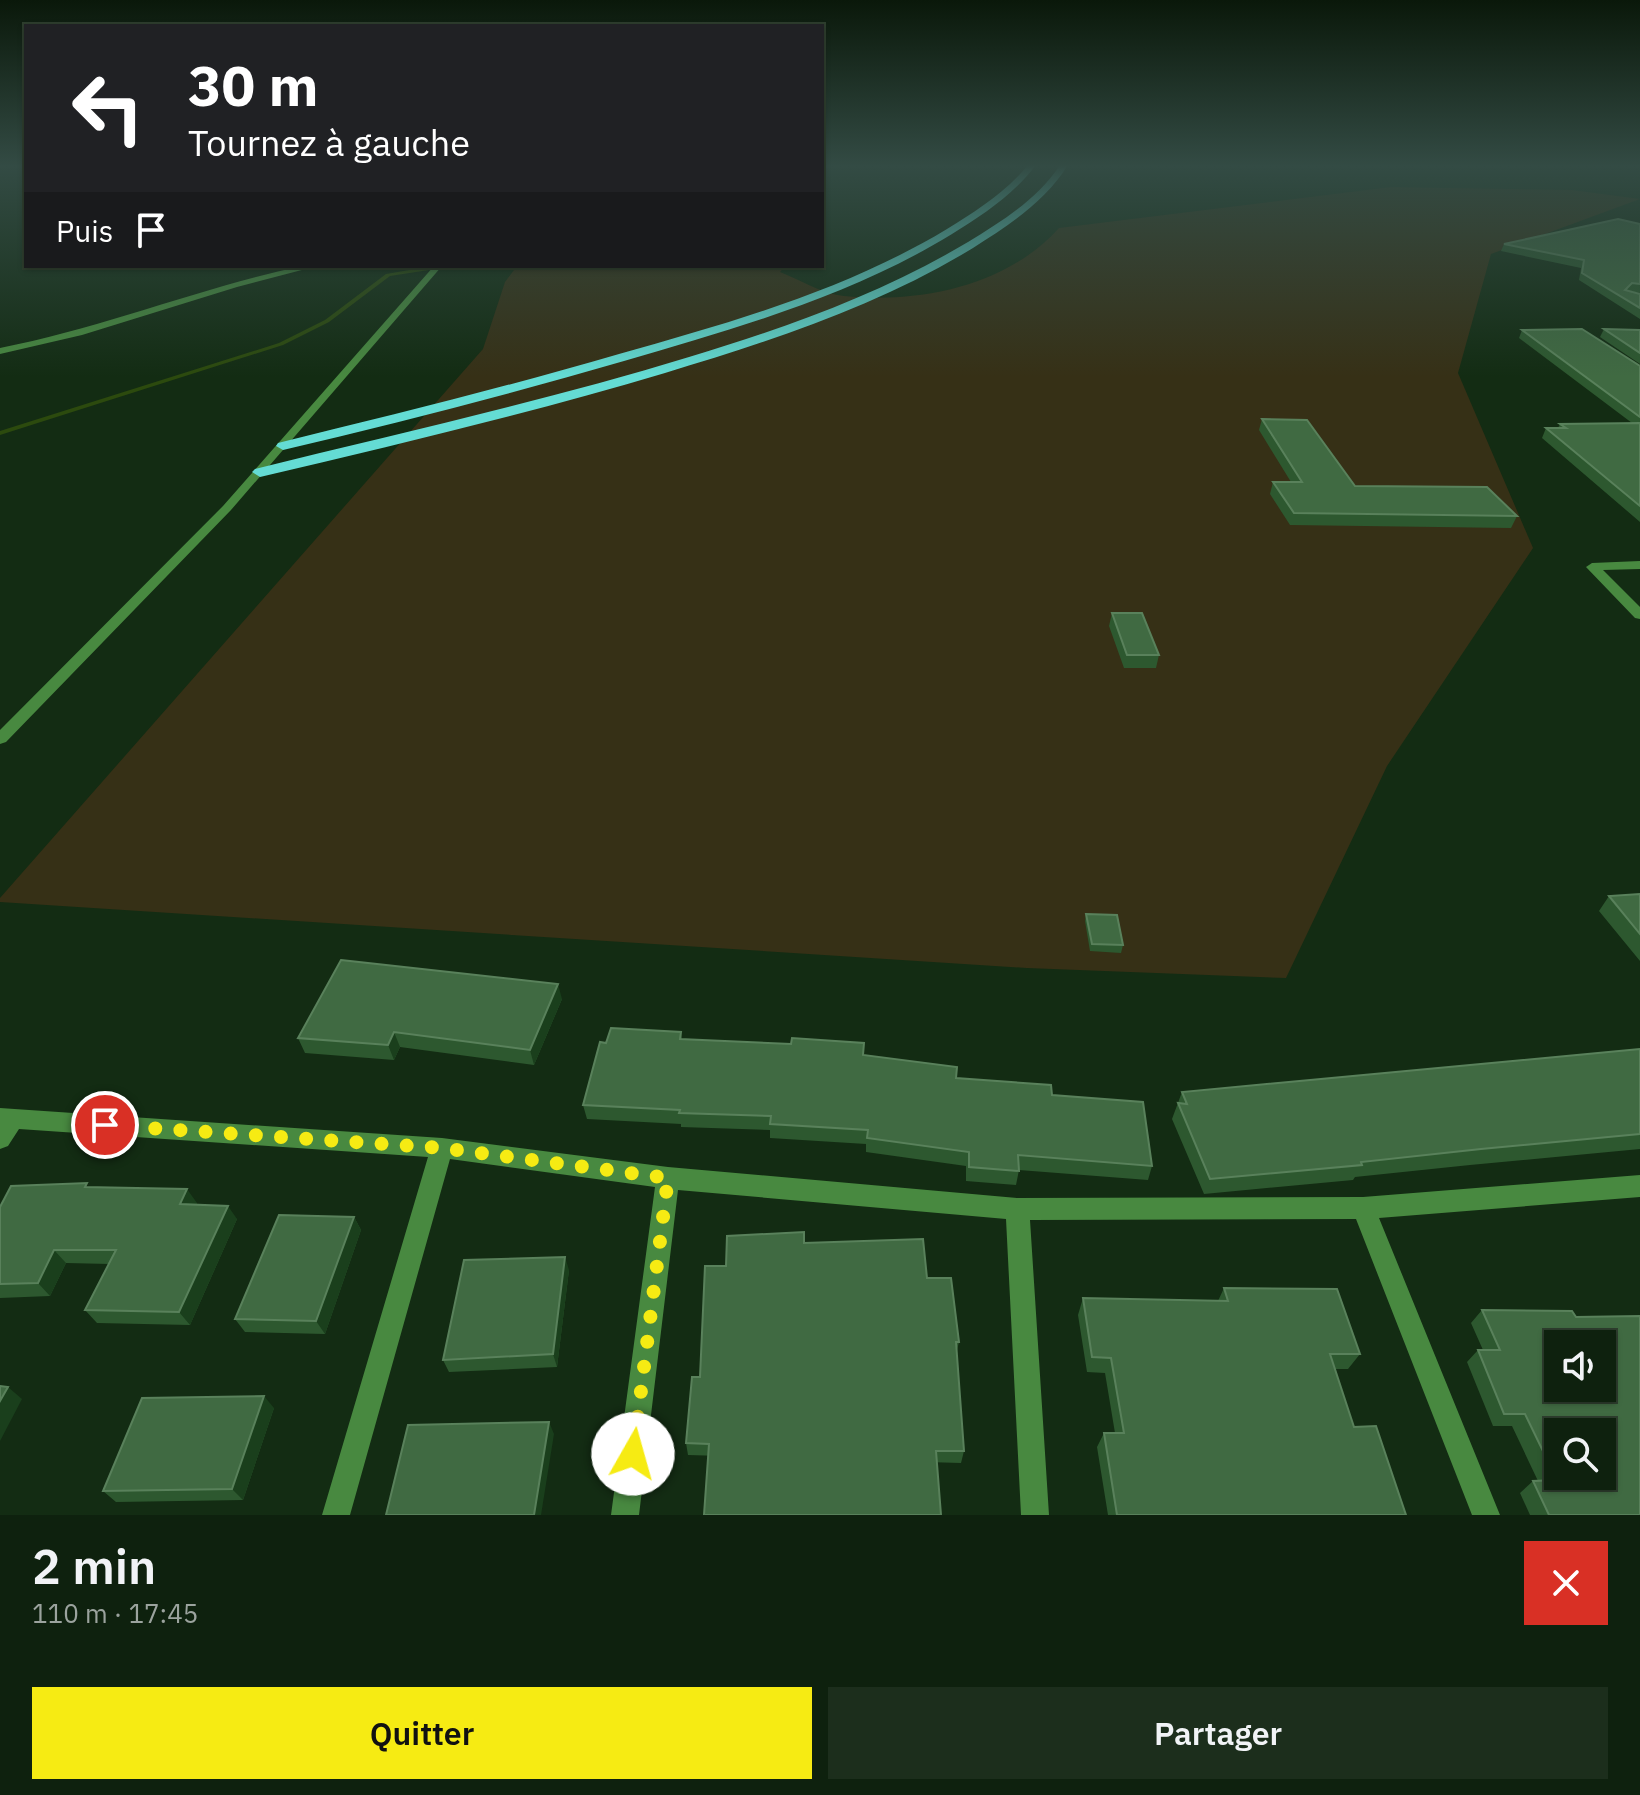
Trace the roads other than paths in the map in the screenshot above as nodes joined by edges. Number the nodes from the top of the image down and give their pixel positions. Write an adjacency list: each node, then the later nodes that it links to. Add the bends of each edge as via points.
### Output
1 (944, 236): 6 (highway, via 833,288 719,331)
2 (984, 236): 7 (highway, via 956,255 862,299 753,342 443,430)
3 (303, 268): 5 (street, via 245,280 58,340)
4 (436, 268): 6 (street)
5 (0, 351)
6 (283, 446): 7 (street)
7 (260, 472): 10 (street)
8 (1640, 565): 9 (street, via 1592,567)
9 (1640, 615)
10 (0, 739)
11 (6, 1118): 12 (street); 13 (street)
12 (0, 1139)
13 (442, 1148): 14 (street); 18 (street)
14 (668, 1178): 17 (street); 19 (street)
15 (1640, 1186): 16 (street)
16 (1363, 1208): 17 (street); 21 (street)
17 (1017, 1209): 20 (street)
18 (336, 1515)
19 (625, 1515)
20 (1035, 1515)
21 (1486, 1515)

